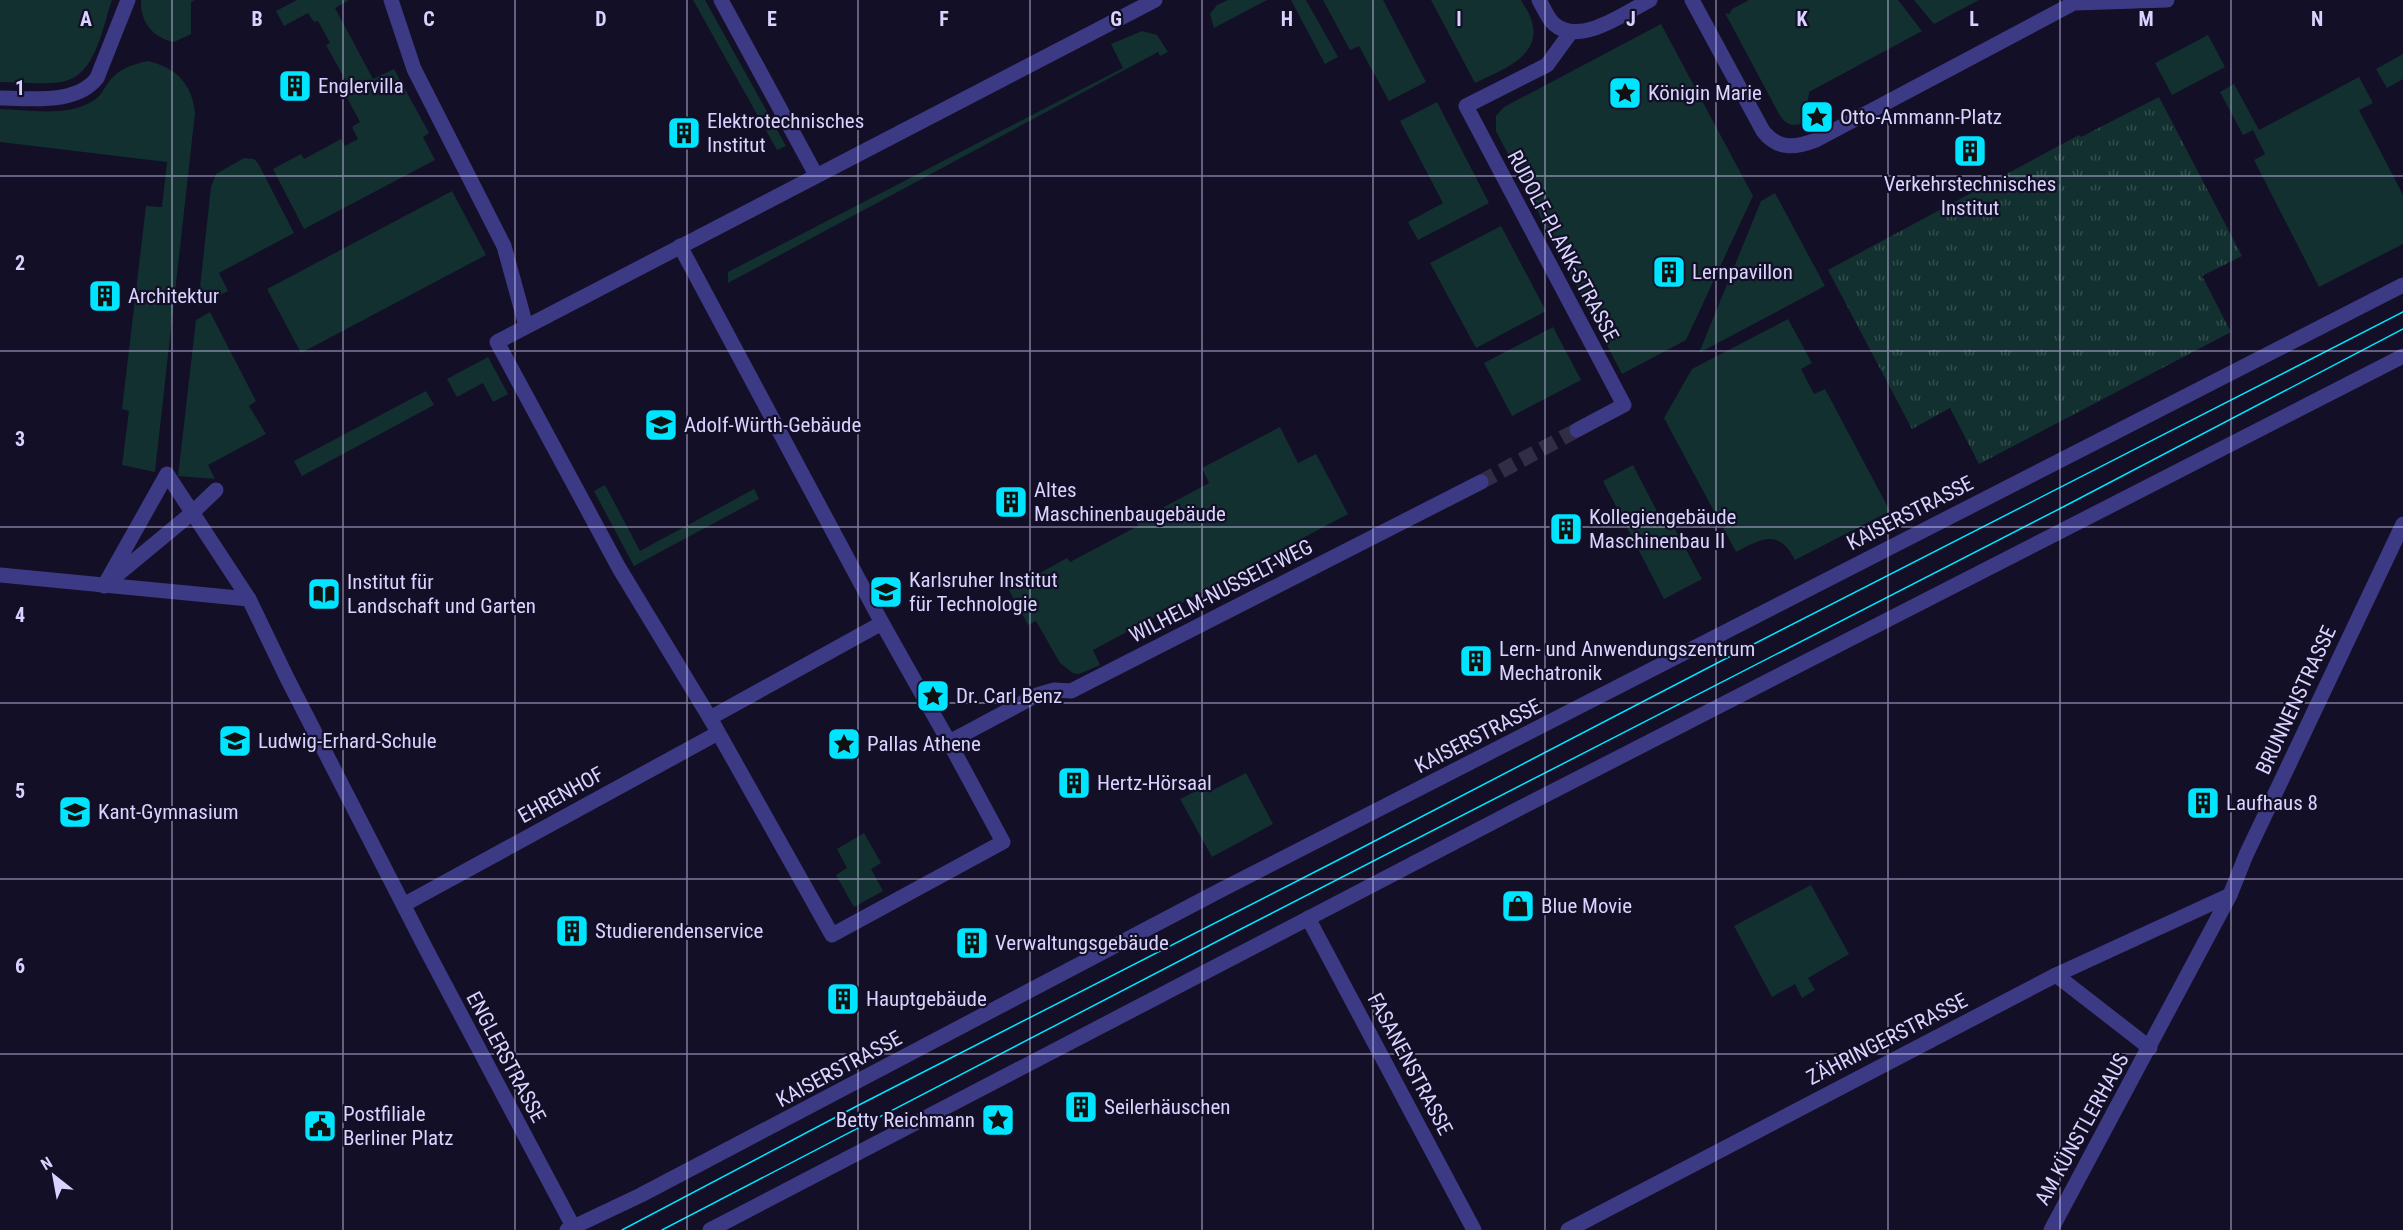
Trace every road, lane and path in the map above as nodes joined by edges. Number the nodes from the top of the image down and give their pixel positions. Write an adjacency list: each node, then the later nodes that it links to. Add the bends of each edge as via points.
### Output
1 (128, 0): 11 (street, via 91,85 80,92 53,97)
2 (391, 0): 15 (street, via 414,69 504,246)
3 (721, 0): 12 (street)
4 (1155, 0): 12 (street)
5 (1539, 0): 10 (street, via 1553,24)
6 (1650, 0): 10 (street, via 1600,26)
7 (1692, 0): 9 (street, via 1763,131 1770,140 1793,147 1816,140)
8 (2167, 0): 9 (street)
9 (2073, 1)
10 (1571, 32): 17 (street, RUDOLF-PLANK-STRASSE, via 1547,65 1466,106 1624,405)
11 (0, 98)
12 (816, 176): 13 (street)
13 (680, 246): 15 (street); 25 (street)
14 (2403, 285): 34 (street, KAISERSTRASSE, via 1219,891 839,1093)
15 (526, 326): 26 (street, via 497,342 618,568)
16 (2403, 356): 31 (street)
17 (1577, 430)
18 (1480, 482): 28 (street, WILHELM-NUSSELT-WEG, via 1071,691 1053,690 1037,695)
19 (216, 490): 20 (street)
20 (192, 513): 23 (street); 23 (street, ENGLERSTRASSE, via 166,474); 24 (street, ENGLERSTRASSE)
21 (2403, 524): 29 (street, BRUNNENSTRASSE)
22 (0, 575): 23 (street)
23 (104, 586): 24 (street)
24 (249, 599): 30 (street, ENGLERSTRASSE)
25 (882, 623): 26 (street); 28 (street)
26 (710, 718): 27 (street)
27 (718, 733): 28 (street, via 832,935 1003,842); 30 (street, EHRENHOF)
28 (949, 742)
29 (2229, 896): 32 (street, ZÄHRINGERSTRASSE); 33 (street, AM KÜNSTLERHAUS)
30 (405, 904): 34 (street, ENGLERSTRASSE)
31 (1308, 918): 35 (street); 36 (street, FASANENSTRASSE)
32 (2056, 975): 33 (street, AM KÜNSTLERHAUS); 37 (street, ZÄHRINGERSTRASSE)
33 (2150, 1048): 38 (street, AM KÜNSTLERHAUS)
34 (572, 1229)
35 (710, 1230)
36 (1474, 1230)
37 (1569, 1230)
38 (2051, 1230)

